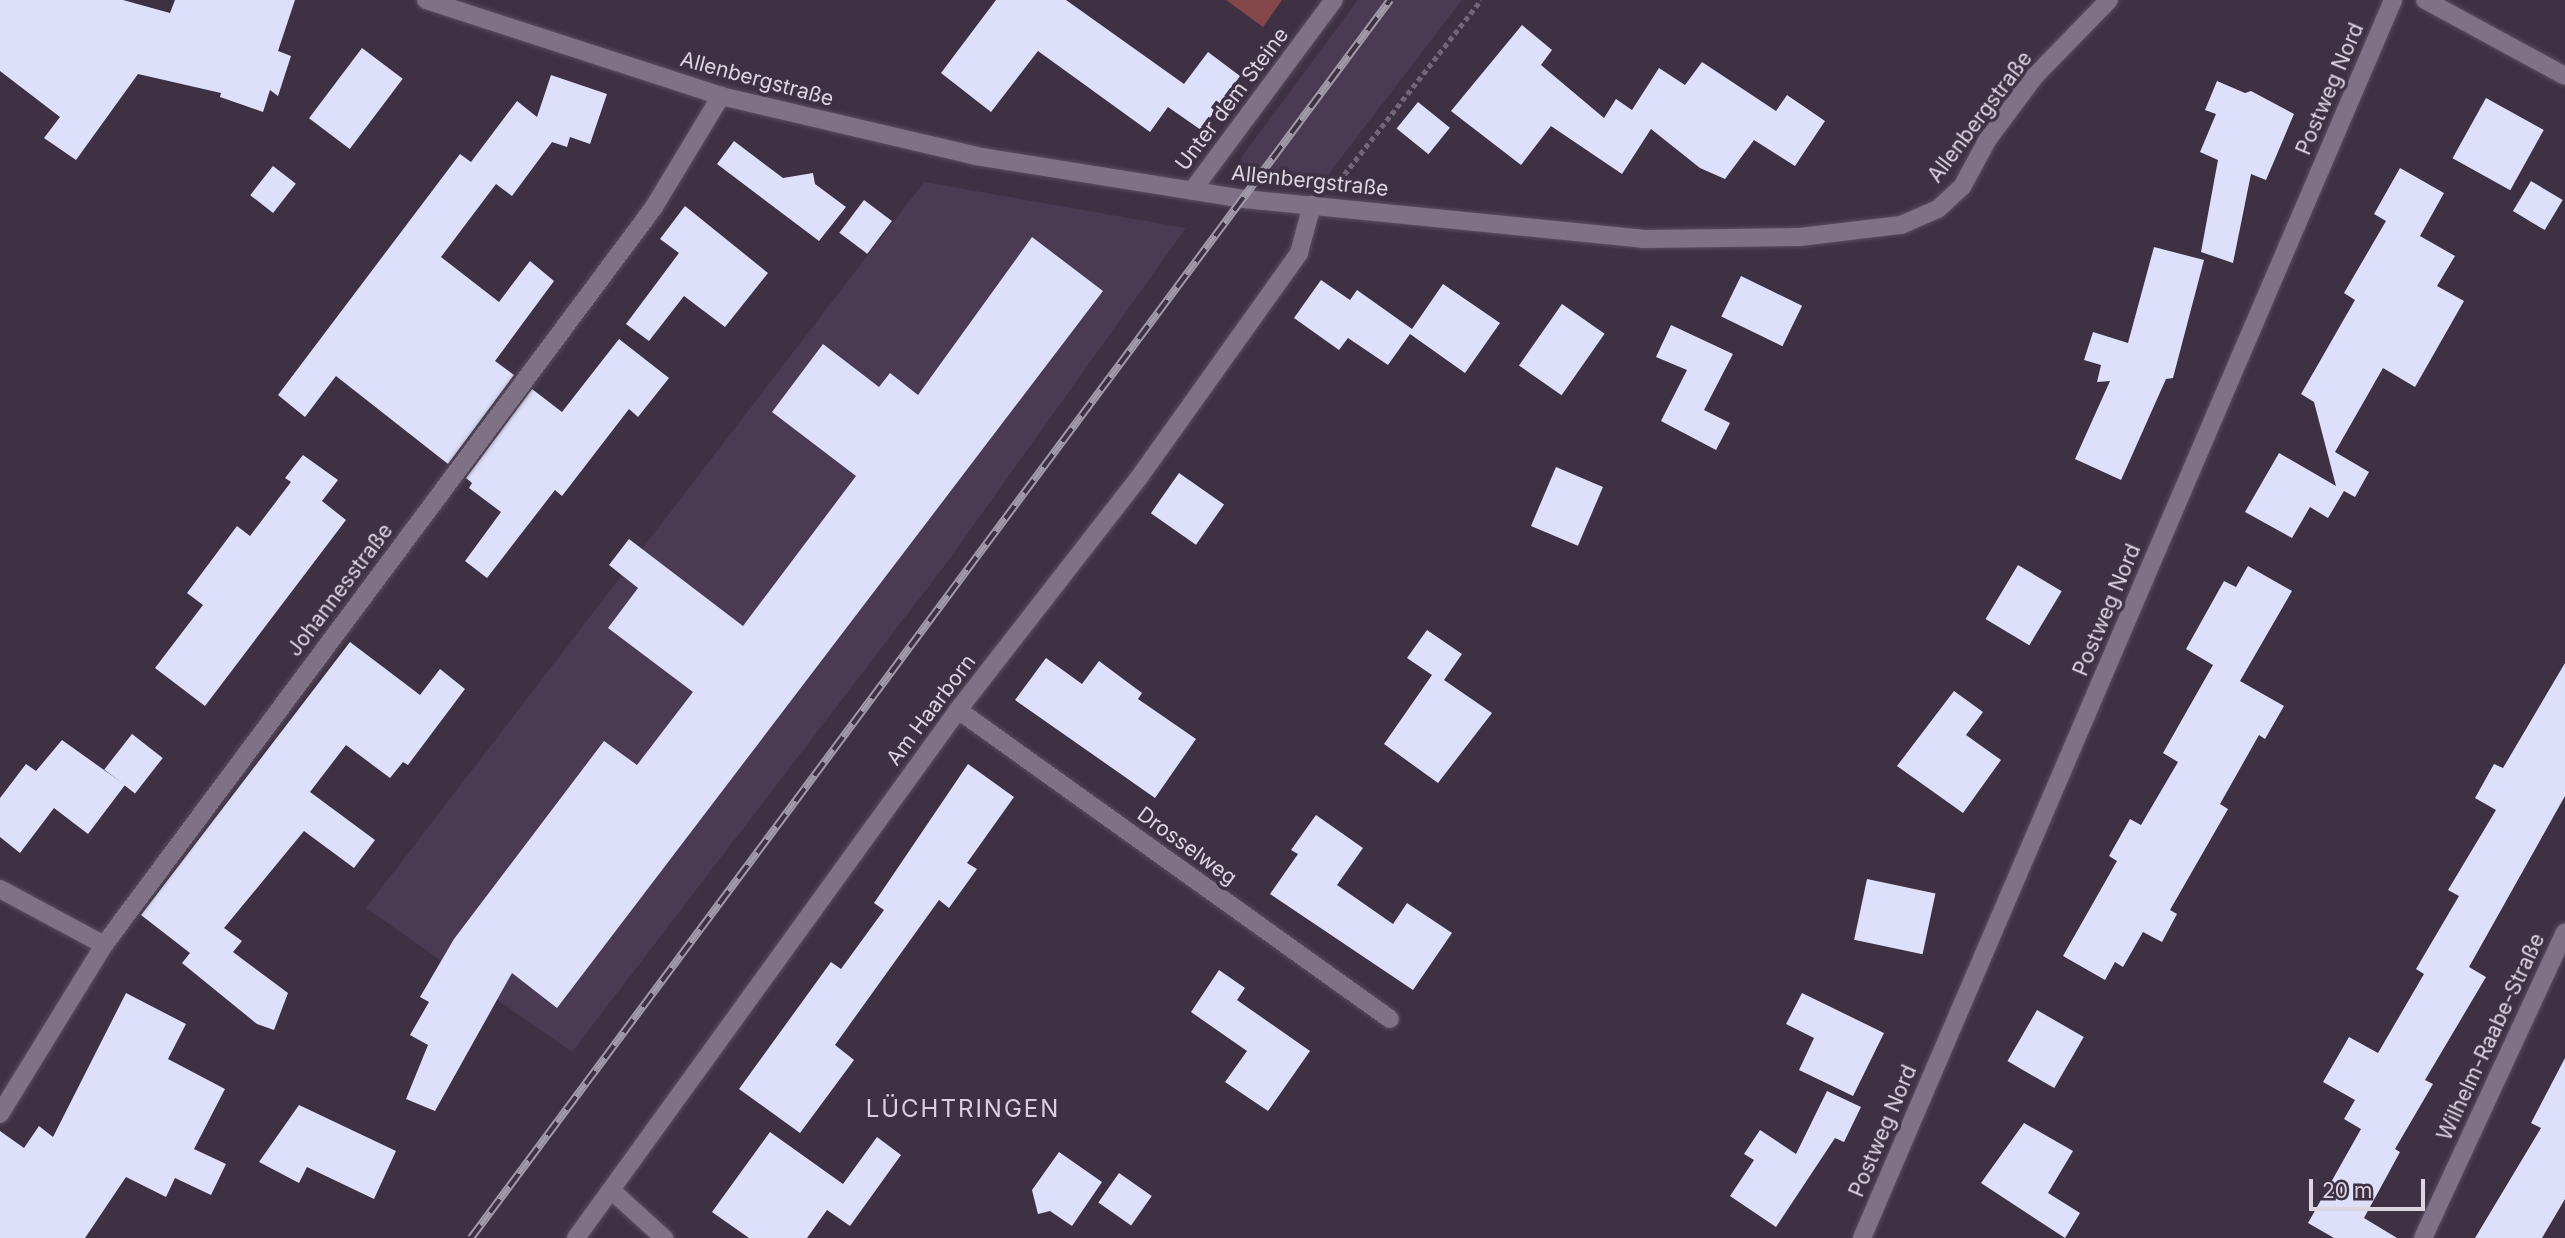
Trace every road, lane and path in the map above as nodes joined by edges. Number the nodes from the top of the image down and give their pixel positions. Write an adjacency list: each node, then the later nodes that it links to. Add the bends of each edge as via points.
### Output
1 (426, 0): 8 (street, Allenbergstraße)
2 (1334, 0): 9 (street, Unter dem Steine)
3 (1481, 0): 10 (path)
4 (2109, 0): 10 (street, Allenbergstraße, via 2035,76 1988,139 1962,187 1938,209 1901,225 1800,237 1643,239)
5 (2393, 0): 20 (street, Postweg Nord)
6 (2425, 0): 7 (street)
7 (2565, 76)
8 (721, 96): 9 (street, Allenbergstraße, via 976,156); 14 (street, Johannesstraße, via 654,207)
9 (1192, 191): 10 (street, Allenbergstraße)
10 (1321, 205): 11 (street, Am Haarborn, via 1299,253 1138,479)
11 (958, 710): 15 (street, Drosselweg); 17 (street, Am Haarborn)
12 (0, 889): 14 (street)
13 (2565, 932): 21 (street, Wilhelm-Raabe-Straße)
14 (104, 945): 16 (street, Johannesstraße)
15 (1390, 1019)
16 (0, 1114)
17 (611, 1190): 18 (street, Am Haarborn); 19 (street)
18 (576, 1238)
19 (664, 1238)
20 (1862, 1238)
21 (2423, 1238)

